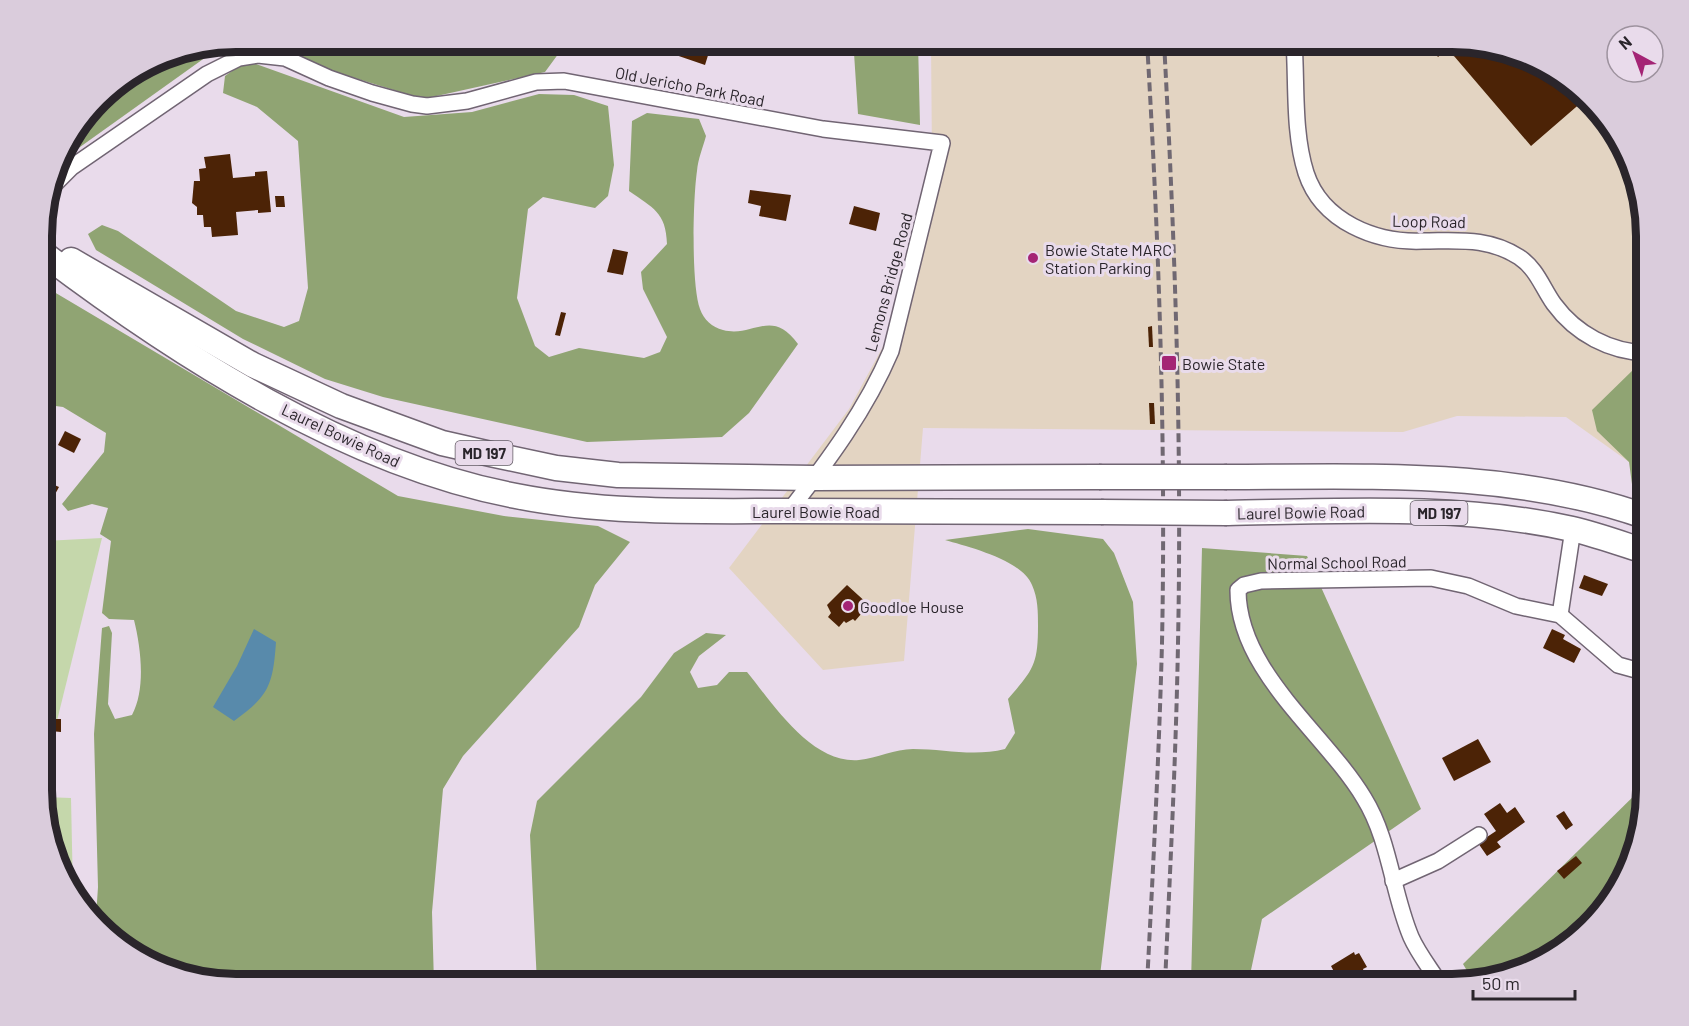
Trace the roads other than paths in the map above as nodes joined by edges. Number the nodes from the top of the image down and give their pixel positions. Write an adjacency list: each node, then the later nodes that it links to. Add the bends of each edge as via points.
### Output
1 (1295, 52): 6 (street, Loop Road, via 1299,134 1306,174 1337,216 1361,231 1396,241 1472,240 1501,247 1535,272 1554,304 1577,328 1608,346)
2 (942, 143): 3 (street, Old Jericho Park Road, via 813,127 564,81 519,85 445,105 412,104 329,78 285,58 258,55 239,58 207,74); 7 (street, Lemons Bridge Road, via 891,351 873,392)
3 (62, 177)
4 (52, 250): 7 (main road, Laurel Bowie Road / MD 197, via 253,365 341,406 442,443 556,468 618,475)
5 (52, 260): 8 (main road, Laurel Bowie Road / MD 197, via 91,290 216,370 319,428 394,461 515,496 577,506)
6 (1636, 353)
7 (814, 478): 8 (street, Lemons Bridge Road); 9 (main road, Laurel Bowie Road / MD 197, bridge, via 1382,477 1463,481 1559,494)
8 (789, 511): 10 (main road, Laurel Bowie Road / MD 197, bridge, via 1410,511)
9 (1636, 513)
10 (1573, 530): 11 (main road, Laurel Bowie Road / MD 197); 12 (street)
11 (1636, 549)
12 (1560, 615): 13 (street, Normal School Road, via 1618,665); 15 (street, Normal School Road, via 1516,606 1468,586 1431,578 1262,580 1238,590 1241,619 1269,676 1365,798)
13 (1636, 670)
14 (1479, 834): 15 (street, via 1438,861)
15 (1394, 881): 16 (street, Normal School Road, via 1411,937)
16 (1433, 973)

